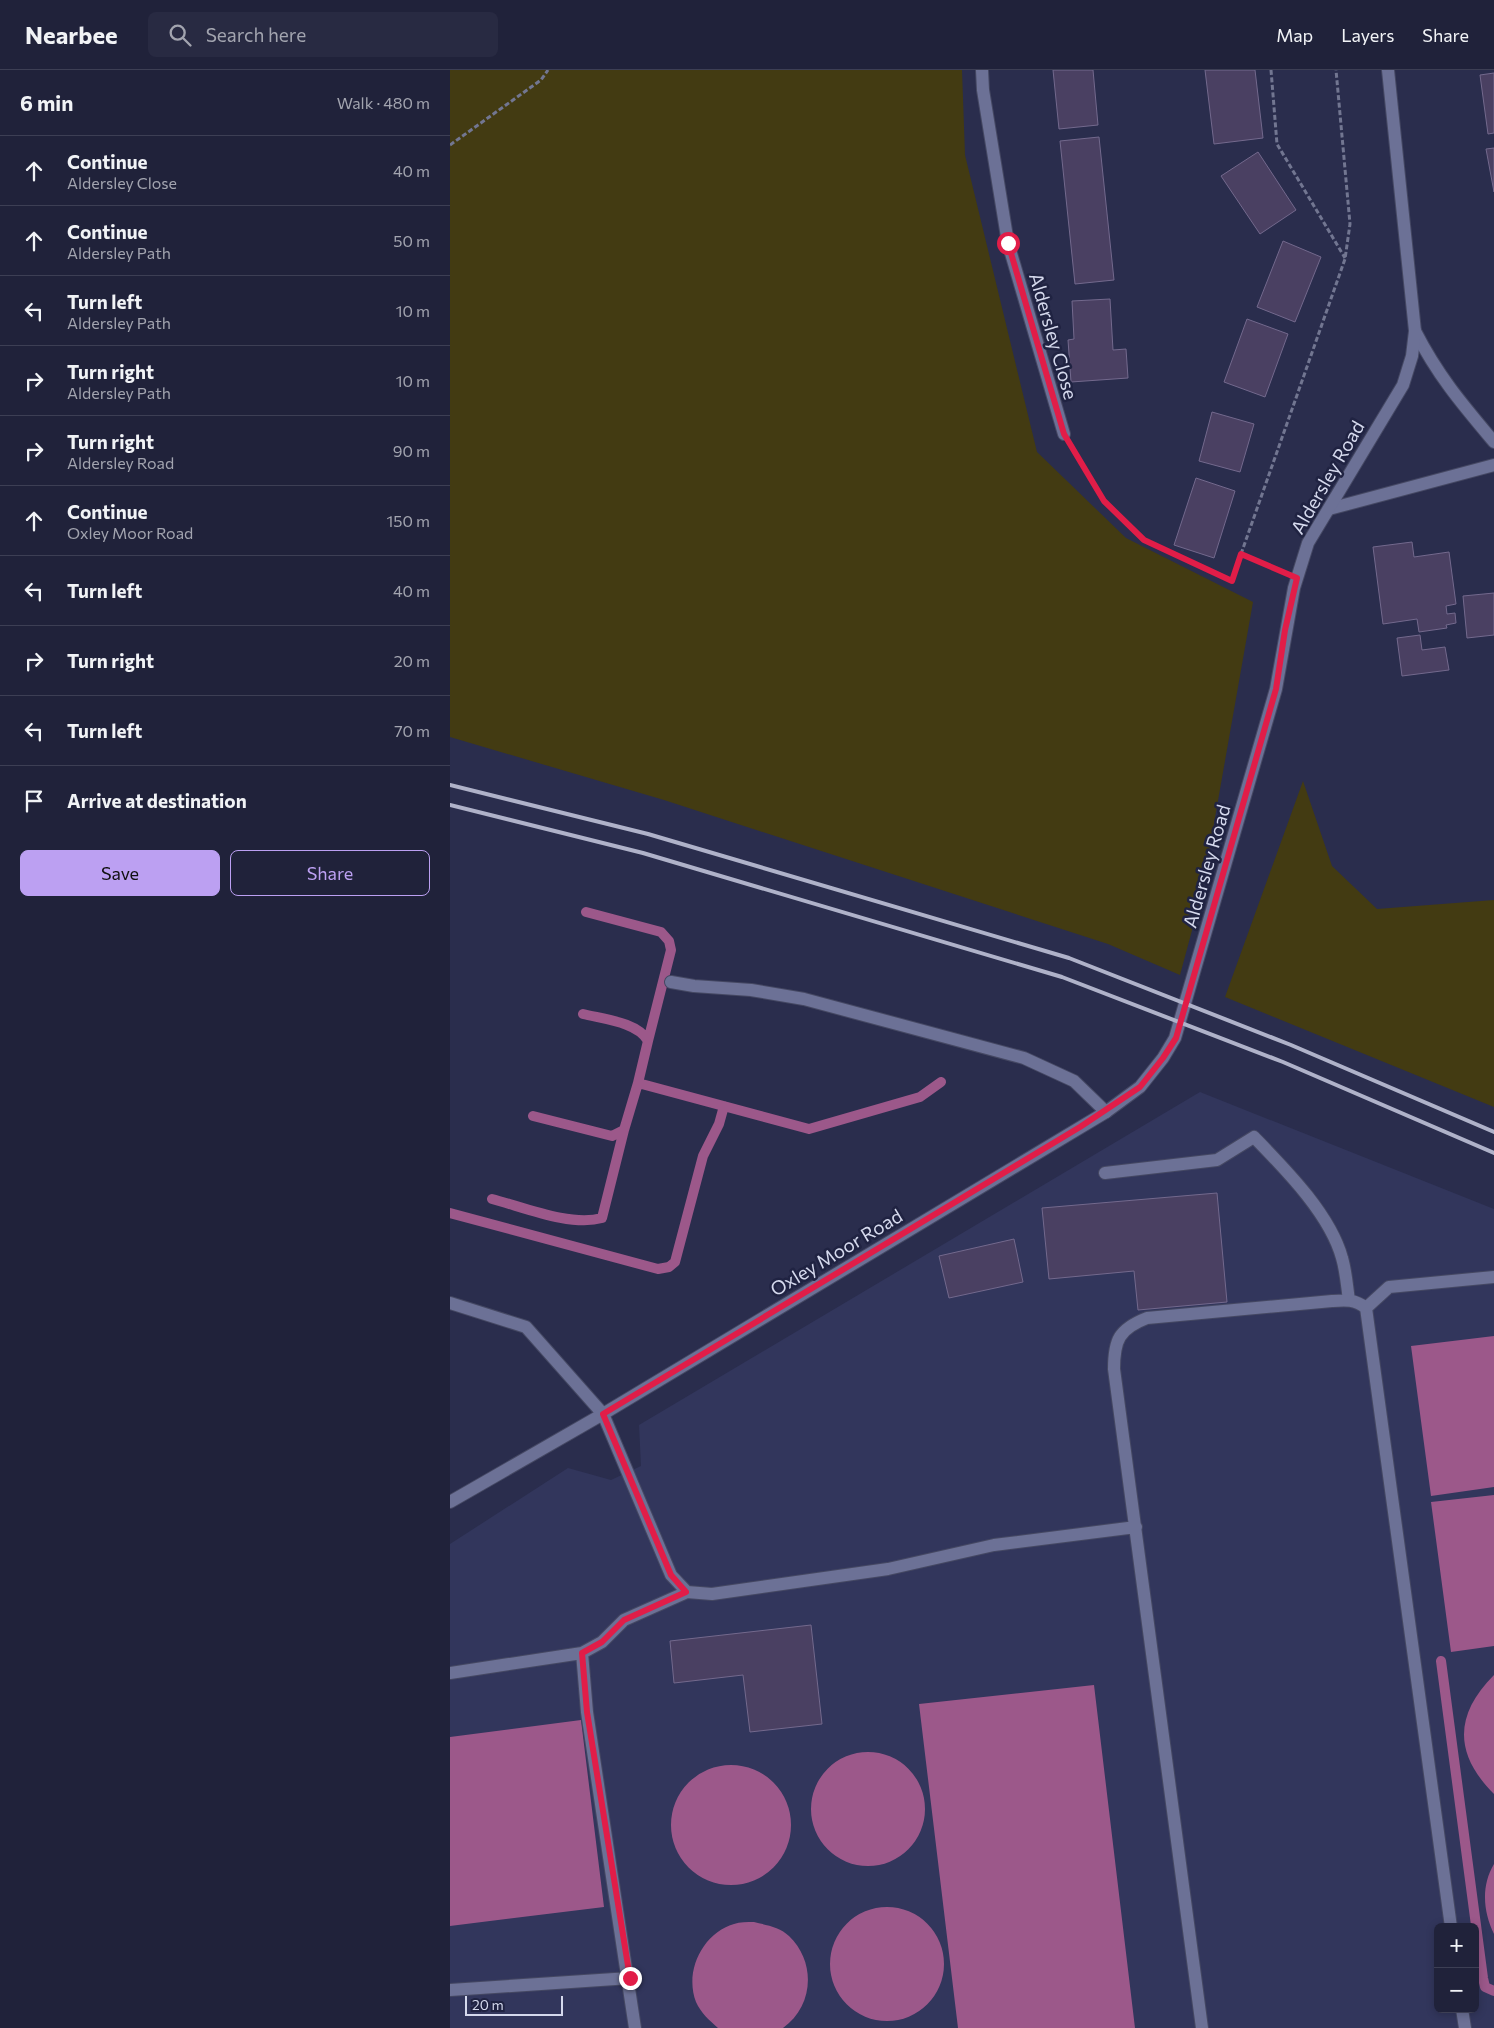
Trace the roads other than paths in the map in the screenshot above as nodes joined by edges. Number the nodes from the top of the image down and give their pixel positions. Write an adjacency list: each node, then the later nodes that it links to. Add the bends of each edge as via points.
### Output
1 (982, 70): 4 (street, Aldersley Close, via 1008,243)
2 (1388, 70): 3 (street, Aldersley Road)
3 (1415, 331): 5 (street, via 1449,390); 7 (street, Aldersley Road, via 1403,385)
4 (1064, 434)
5 (1494, 442)
6 (1494, 465): 7 (street)
7 (1329, 508): 9 (street, Aldersley Road, via 1308,543 1297,578 1276,689)
8 (670, 982): 10 (street, via 804,999 1024,1058 1074,1081)
9 (1191, 988): 10 (street, Oxley Moor Road, via 1176,1038 1163,1058 1140,1087)
10 (1106, 1112): 16 (street, Oxley Moor Road)
11 (1105, 1173): 13 (street, via 1217,1160 1254,1137 1298,1183 1334,1237 1342,1258)
12 (1494, 1277): 15 (street, via 1389,1287)
13 (1348, 1300): 15 (street); 18 (street, via 1147,1318 1131,1324 1118,1337 1114,1368)
14 (450, 1303): 16 (street, via 526,1327)
15 (1366, 1308): 22 (street)
16 (603, 1414): 17 (street, Oxley Moor Road); 19 (street, via 671,1575)
17 (450, 1502)
18 (1136, 1527): 19 (street, via 994,1545 888,1569 712,1594); 27 (street)
19 (686, 1592): 20 (street, via 624,1620 602,1642)
20 (582, 1653): 21 (street); 23 (street, via 587,1712)
21 (450, 1673)
22 (1450, 1923)
23 (630, 1978): 24 (street); 26 (street)
24 (450, 1990)
25 (1463, 2013): 28 (street)
26 (635, 2028)
27 (1202, 2028)
28 (1465, 2028)

